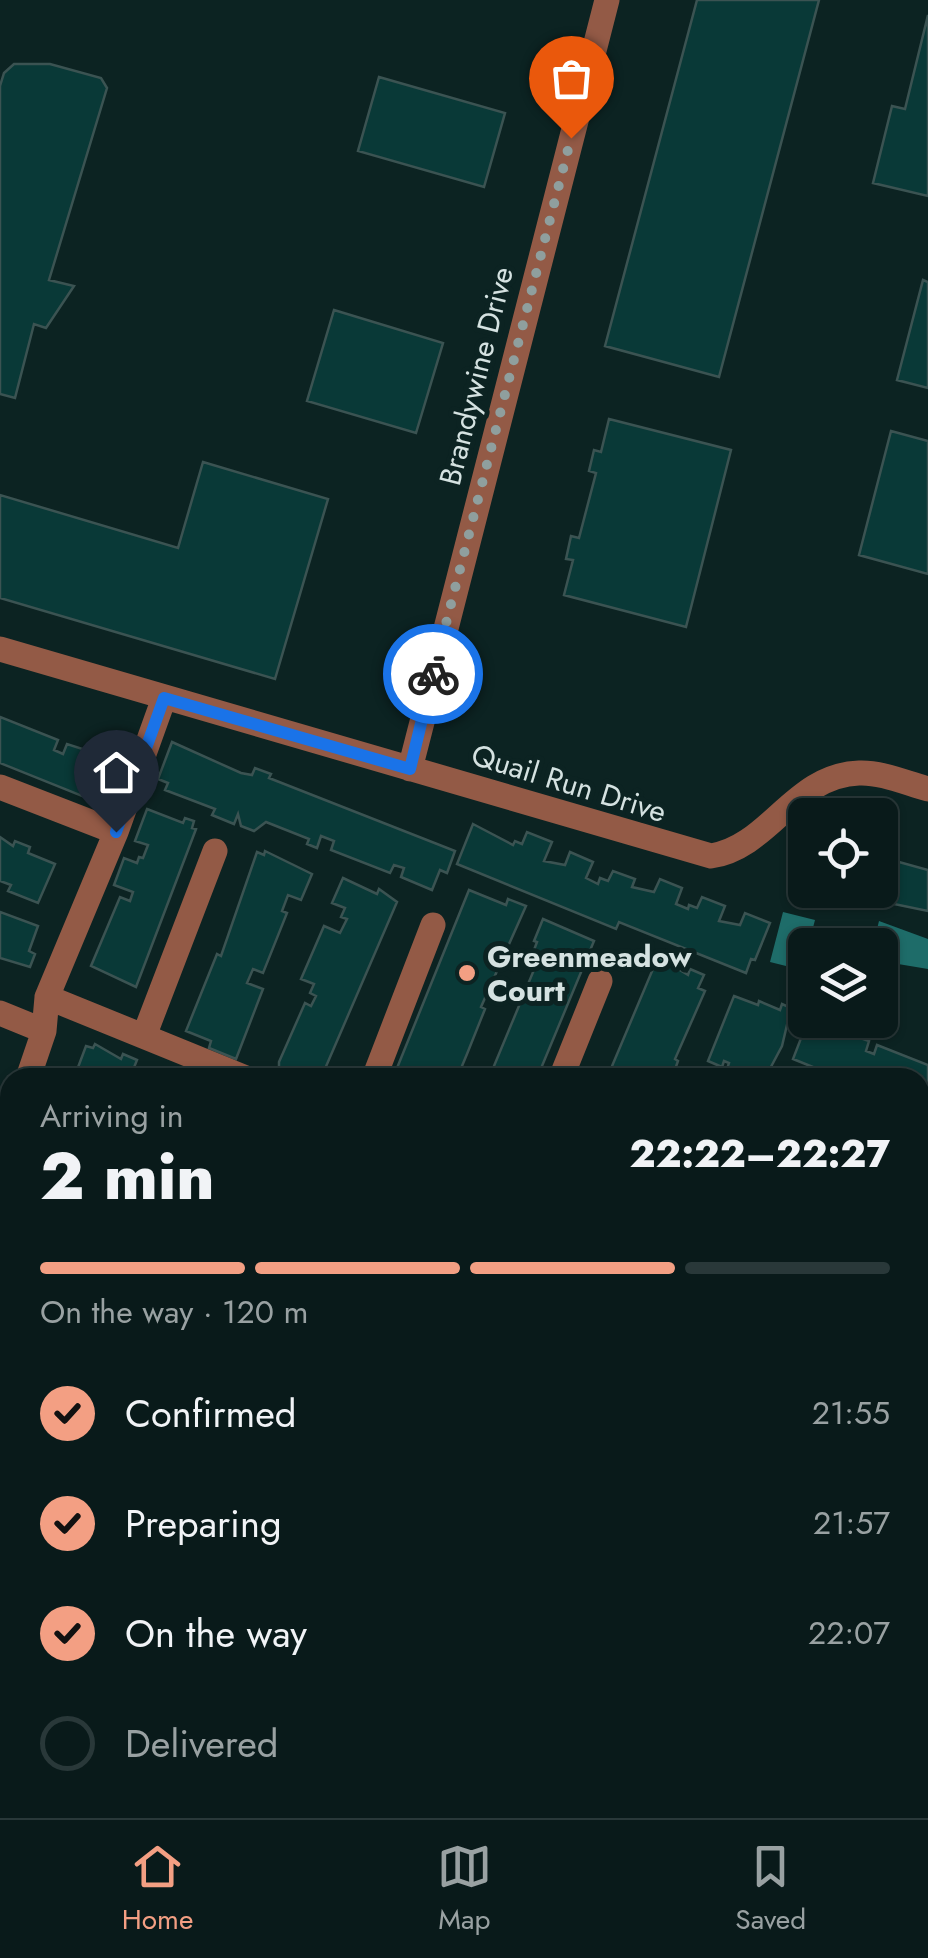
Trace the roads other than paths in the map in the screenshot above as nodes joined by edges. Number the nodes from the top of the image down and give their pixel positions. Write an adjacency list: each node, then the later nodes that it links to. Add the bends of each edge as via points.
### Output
1 (607, 0): 4 (street, Brandywine Drive)
2 (0, 649): 3 (street, Quail Run Drive)
3 (164, 698): 4 (street, Quail Run Drive); 7 (street)
4 (410, 769): 6 (street, Quail Run Drive, via 711,856 732,853 756,838 806,792 837,777 872,774)
5 (0, 787): 7 (street)
6 (928, 789)
7 (116, 832): 11 (street)
8 (215, 851): 14 (street)
9 (434, 925): 17 (street)
10 (600, 981): 18 (street)
11 (47, 997): 13 (street); 14 (street)
12 (0, 1013): 13 (street)
13 (44, 1031): 15 (street)
14 (144, 1036): 16 (street)
15 (31, 1068)
16 (222, 1068)
17 (378, 1068)
18 (564, 1068)

